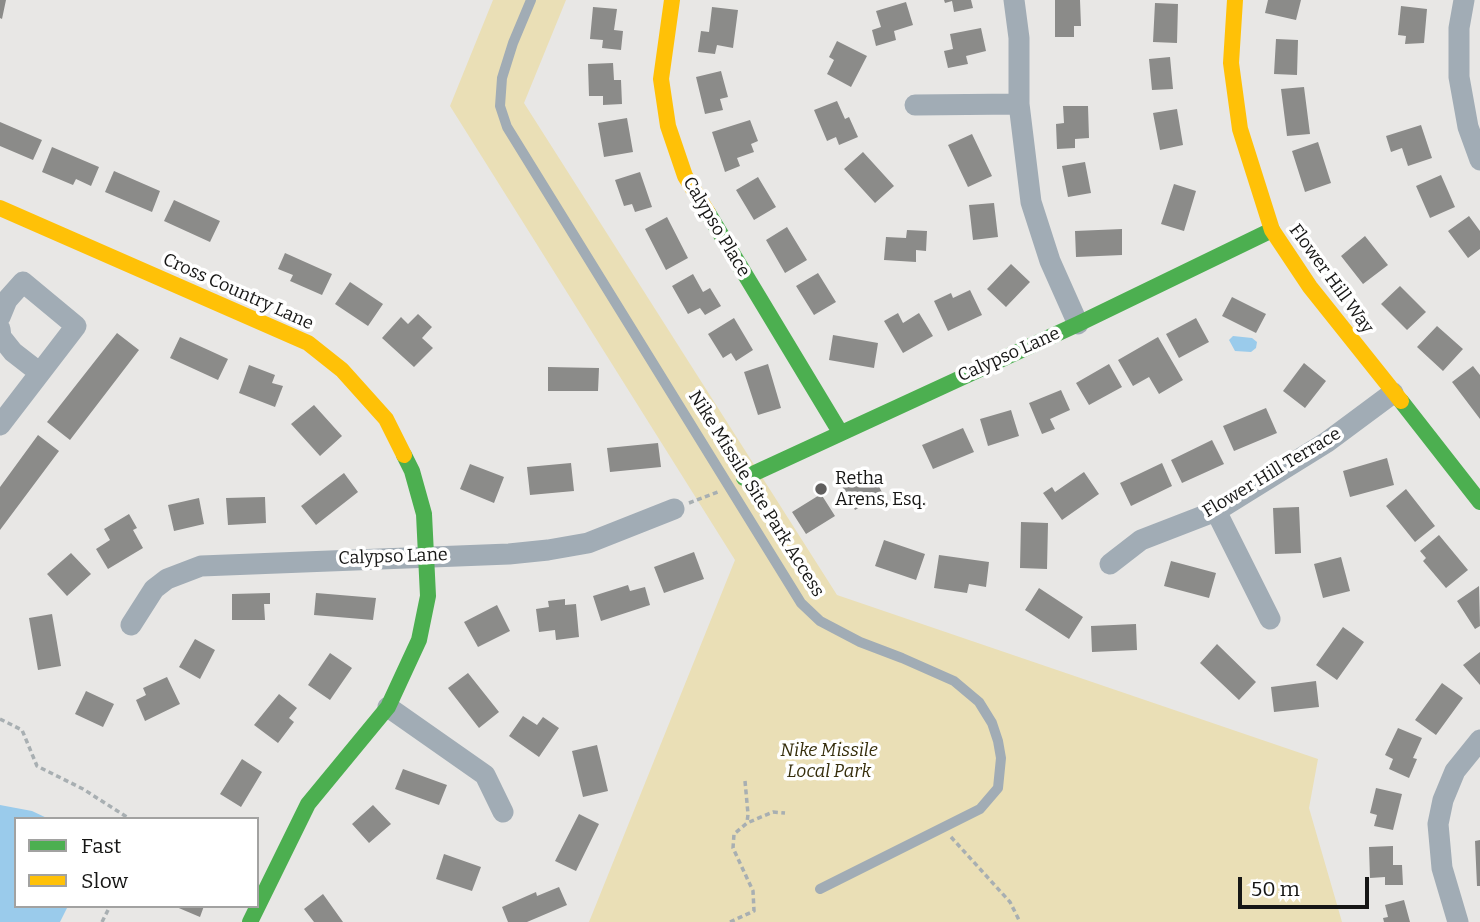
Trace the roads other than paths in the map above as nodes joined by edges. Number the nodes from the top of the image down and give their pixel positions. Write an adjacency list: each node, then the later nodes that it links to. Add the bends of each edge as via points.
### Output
1 (531, 0): 29 (lane, Nike Missile Site Park Access, via 502,78 500,106 507,127 801,603 820,621 860,642 954,681 979,702 998,741 998,788 980,809)
2 (673, 0): 17 (street, Calypso Place, via 661,79 668,126 685,176)
3 (1014, 0): 6 (street)
4 (1235, 0): 10 (street, Flower Hill Way, via 1231,63 1240,129)
5 (1464, 0): 8 (street, via 1459,77 1468,127)
6 (1019, 104): 7 (street); 12 (street, via 1031,202)
7 (915, 105)
8 (1480, 160)
9 (0, 208): 22 (street, Cross Country Lane, via 308,343 342,370 386,419 412,471 424,514)
10 (1272, 230): 12 (street, Calypso Lane); 15 (street, Flower Hill Way)
11 (0, 317): 14 (street, via 23,282 76,326)
12 (1078, 324): 17 (street, Calypso Lane)
13 (0, 329): 14 (street, via 13,352)
14 (40, 373): 16 (street)
15 (1393, 393): 19 (street, Flower Hill Way); 21 (street, Flower Hill Terrace, via 1327,442)
16 (0, 425)
17 (840, 432): 18 (street, Calypso Lane)
18 (744, 478)
19 (1480, 502)
20 (674, 509): 22 (street, Calypso Lane, via 589,543 509,554)
21 (1216, 512): 23 (street, Flower Hill Terrace, via 1141,540); 24 (street)
22 (425, 556): 25 (street, Calypso Lane, via 201,566 154,589); 26 (street, Cross Country Lane, via 428,596 419,640)
23 (1110, 564)
24 (1270, 619)
25 (131, 625)
26 (388, 707): 28 (street, via 485,775); 30 (street, Cross Country Lane, via 308,804)
27 (1480, 740): 31 (street, via 1455,771 1438,824 1442,868)
28 (503, 812)
29 (820, 889)
30 (259, 904)
31 (1458, 922)

